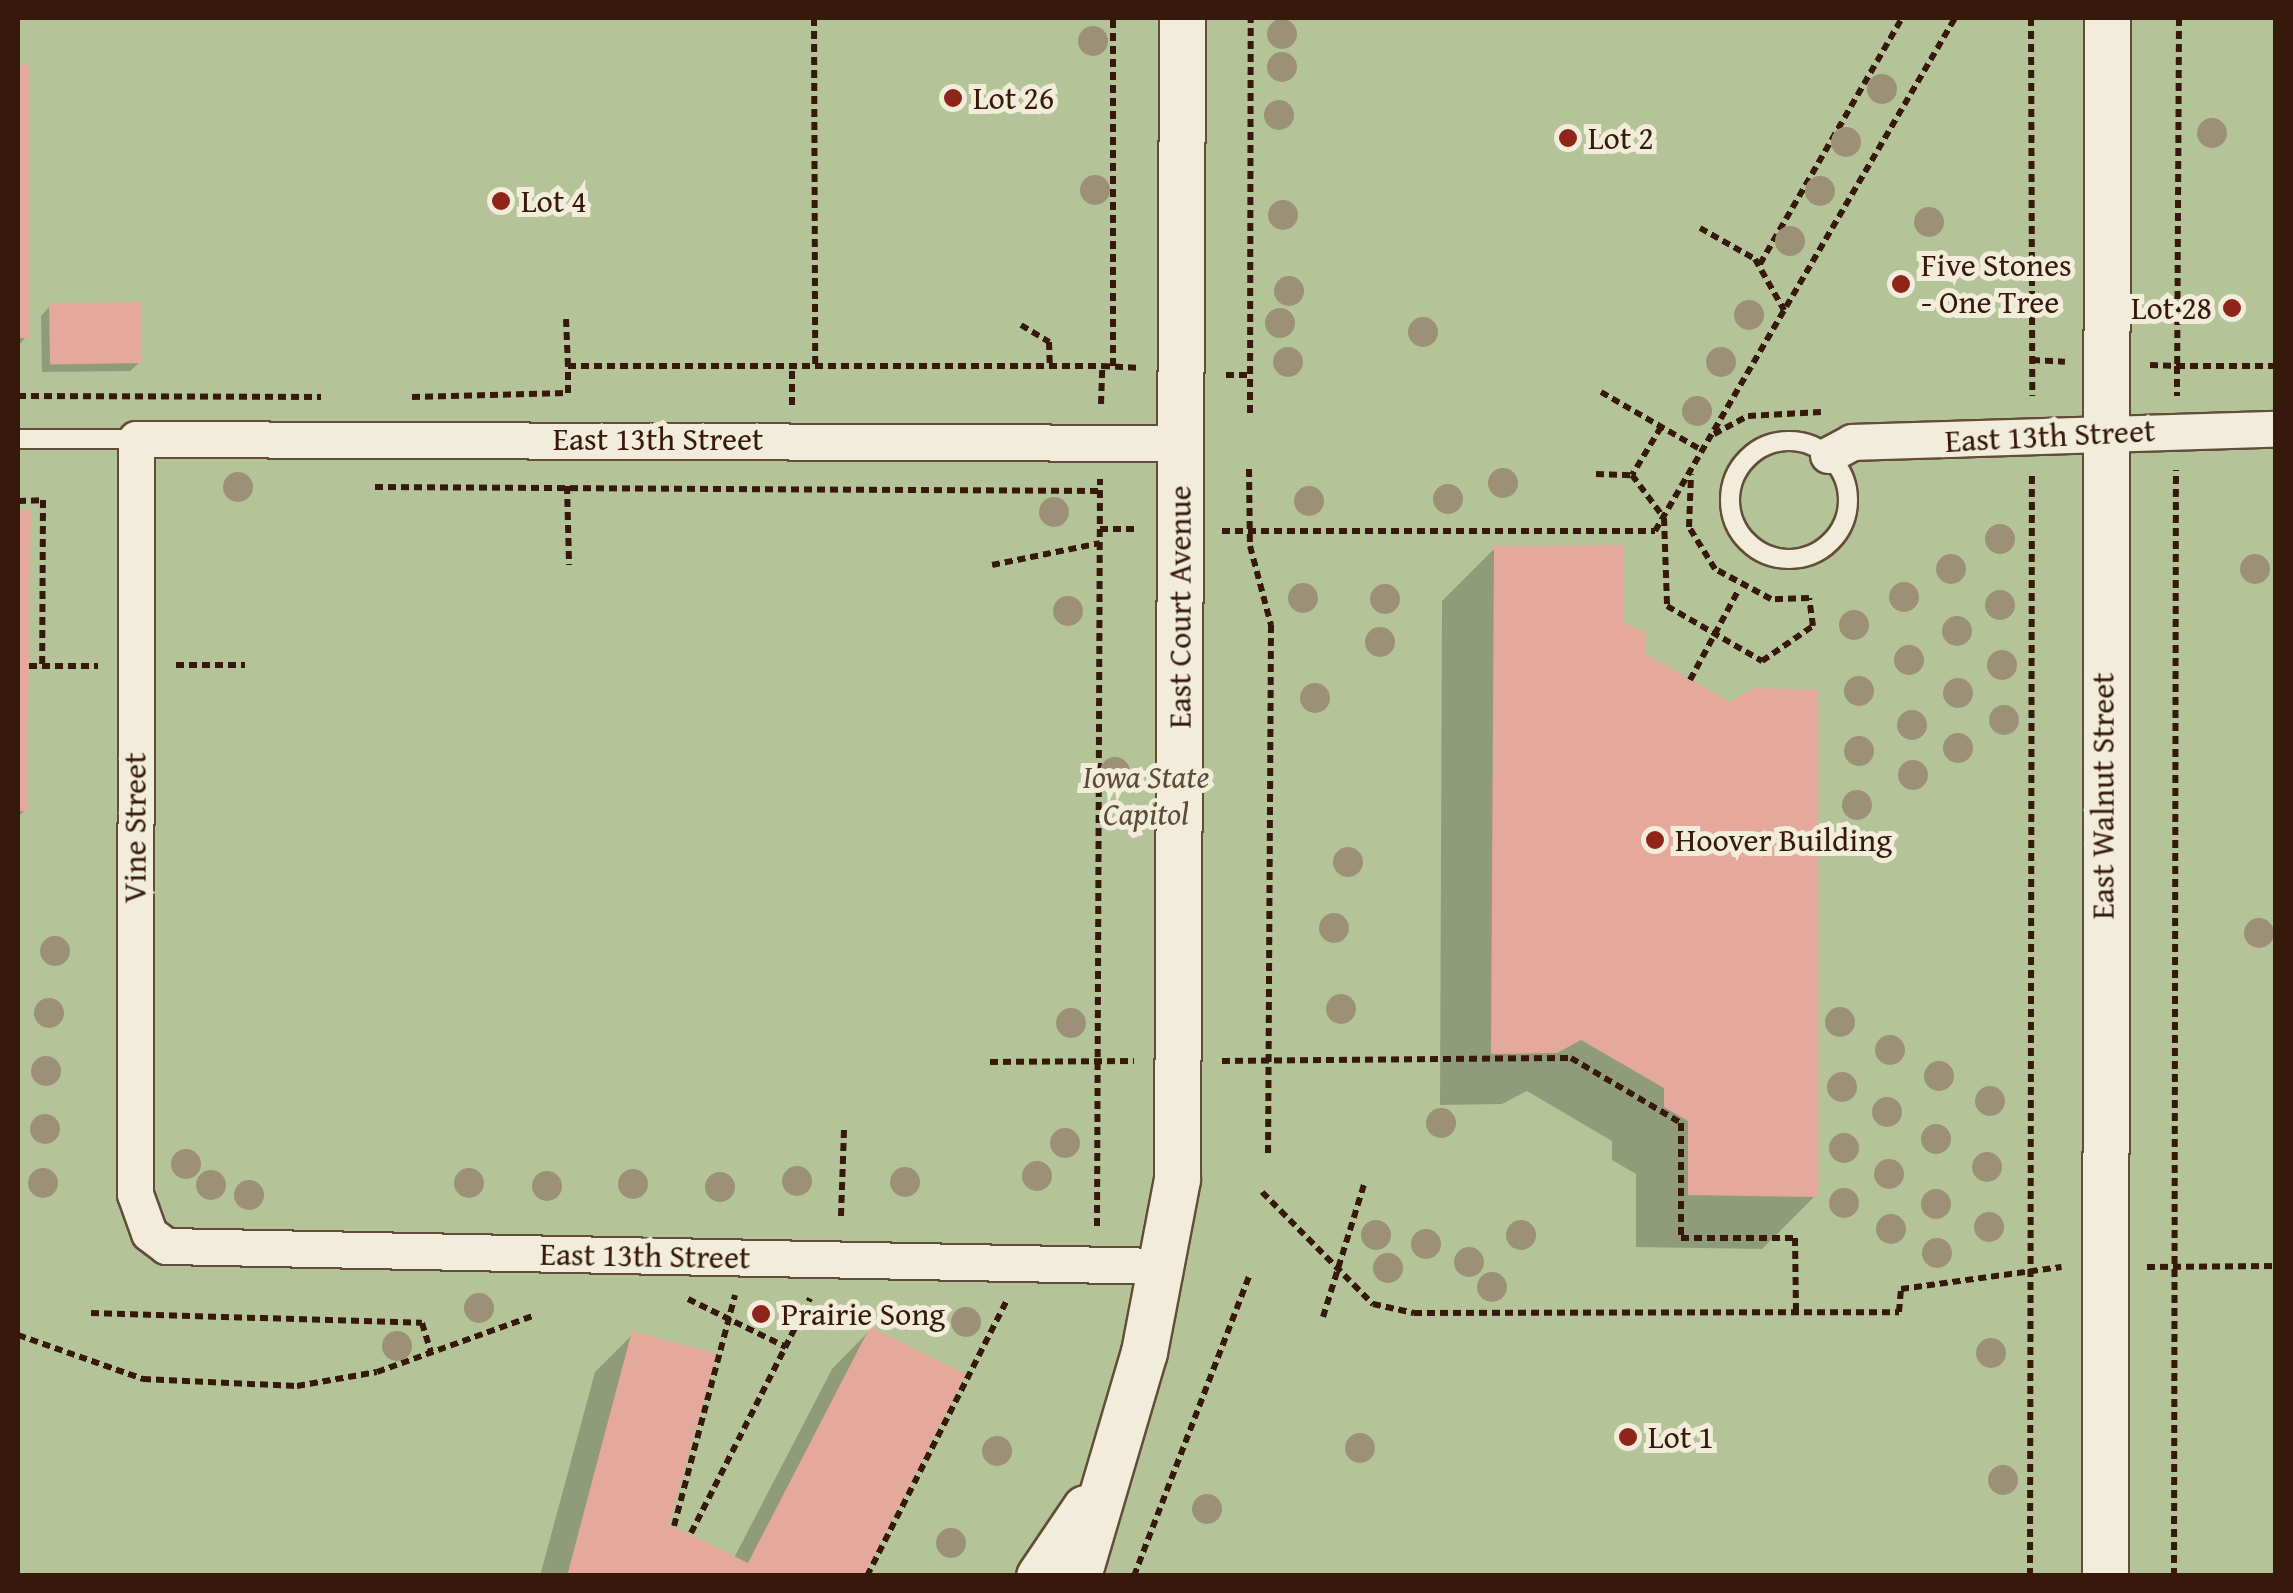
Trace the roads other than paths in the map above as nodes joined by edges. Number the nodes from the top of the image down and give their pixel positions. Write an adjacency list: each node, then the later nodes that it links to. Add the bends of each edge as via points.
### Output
1 (1182, 18): 7 (street, East Court Avenue)
2 (2107, 18): 4 (street, East Walnut Street)
3 (2276, 429): 4 (street, East 13th Street)
4 (2102, 437): 8 (street, East 13th Street, via 1852,442); 14 (street, East Walnut Street)
5 (18, 439): 6 (lane)
6 (136, 439): 7 (street, East 13th Street); 9 (street, Vine Street)
7 (1180, 443): 10 (street, East Court Avenue, via 1177,1160)
8 (1828, 455): 8 (lane, via 1792,440 1741,464 1732,518 1754,548 1810,555 1841,529 1848,490)
9 (139, 1217): 10 (street, East 13th Street, via 166,1246)
10 (1164, 1266): 11 (street, East Court Avenue)
11 (1101, 1486): 12 (street, East Court Avenue); 13 (street, East Court Avenue)
12 (1039, 1576)
13 (1078, 1576)
14 (2105, 1576)

